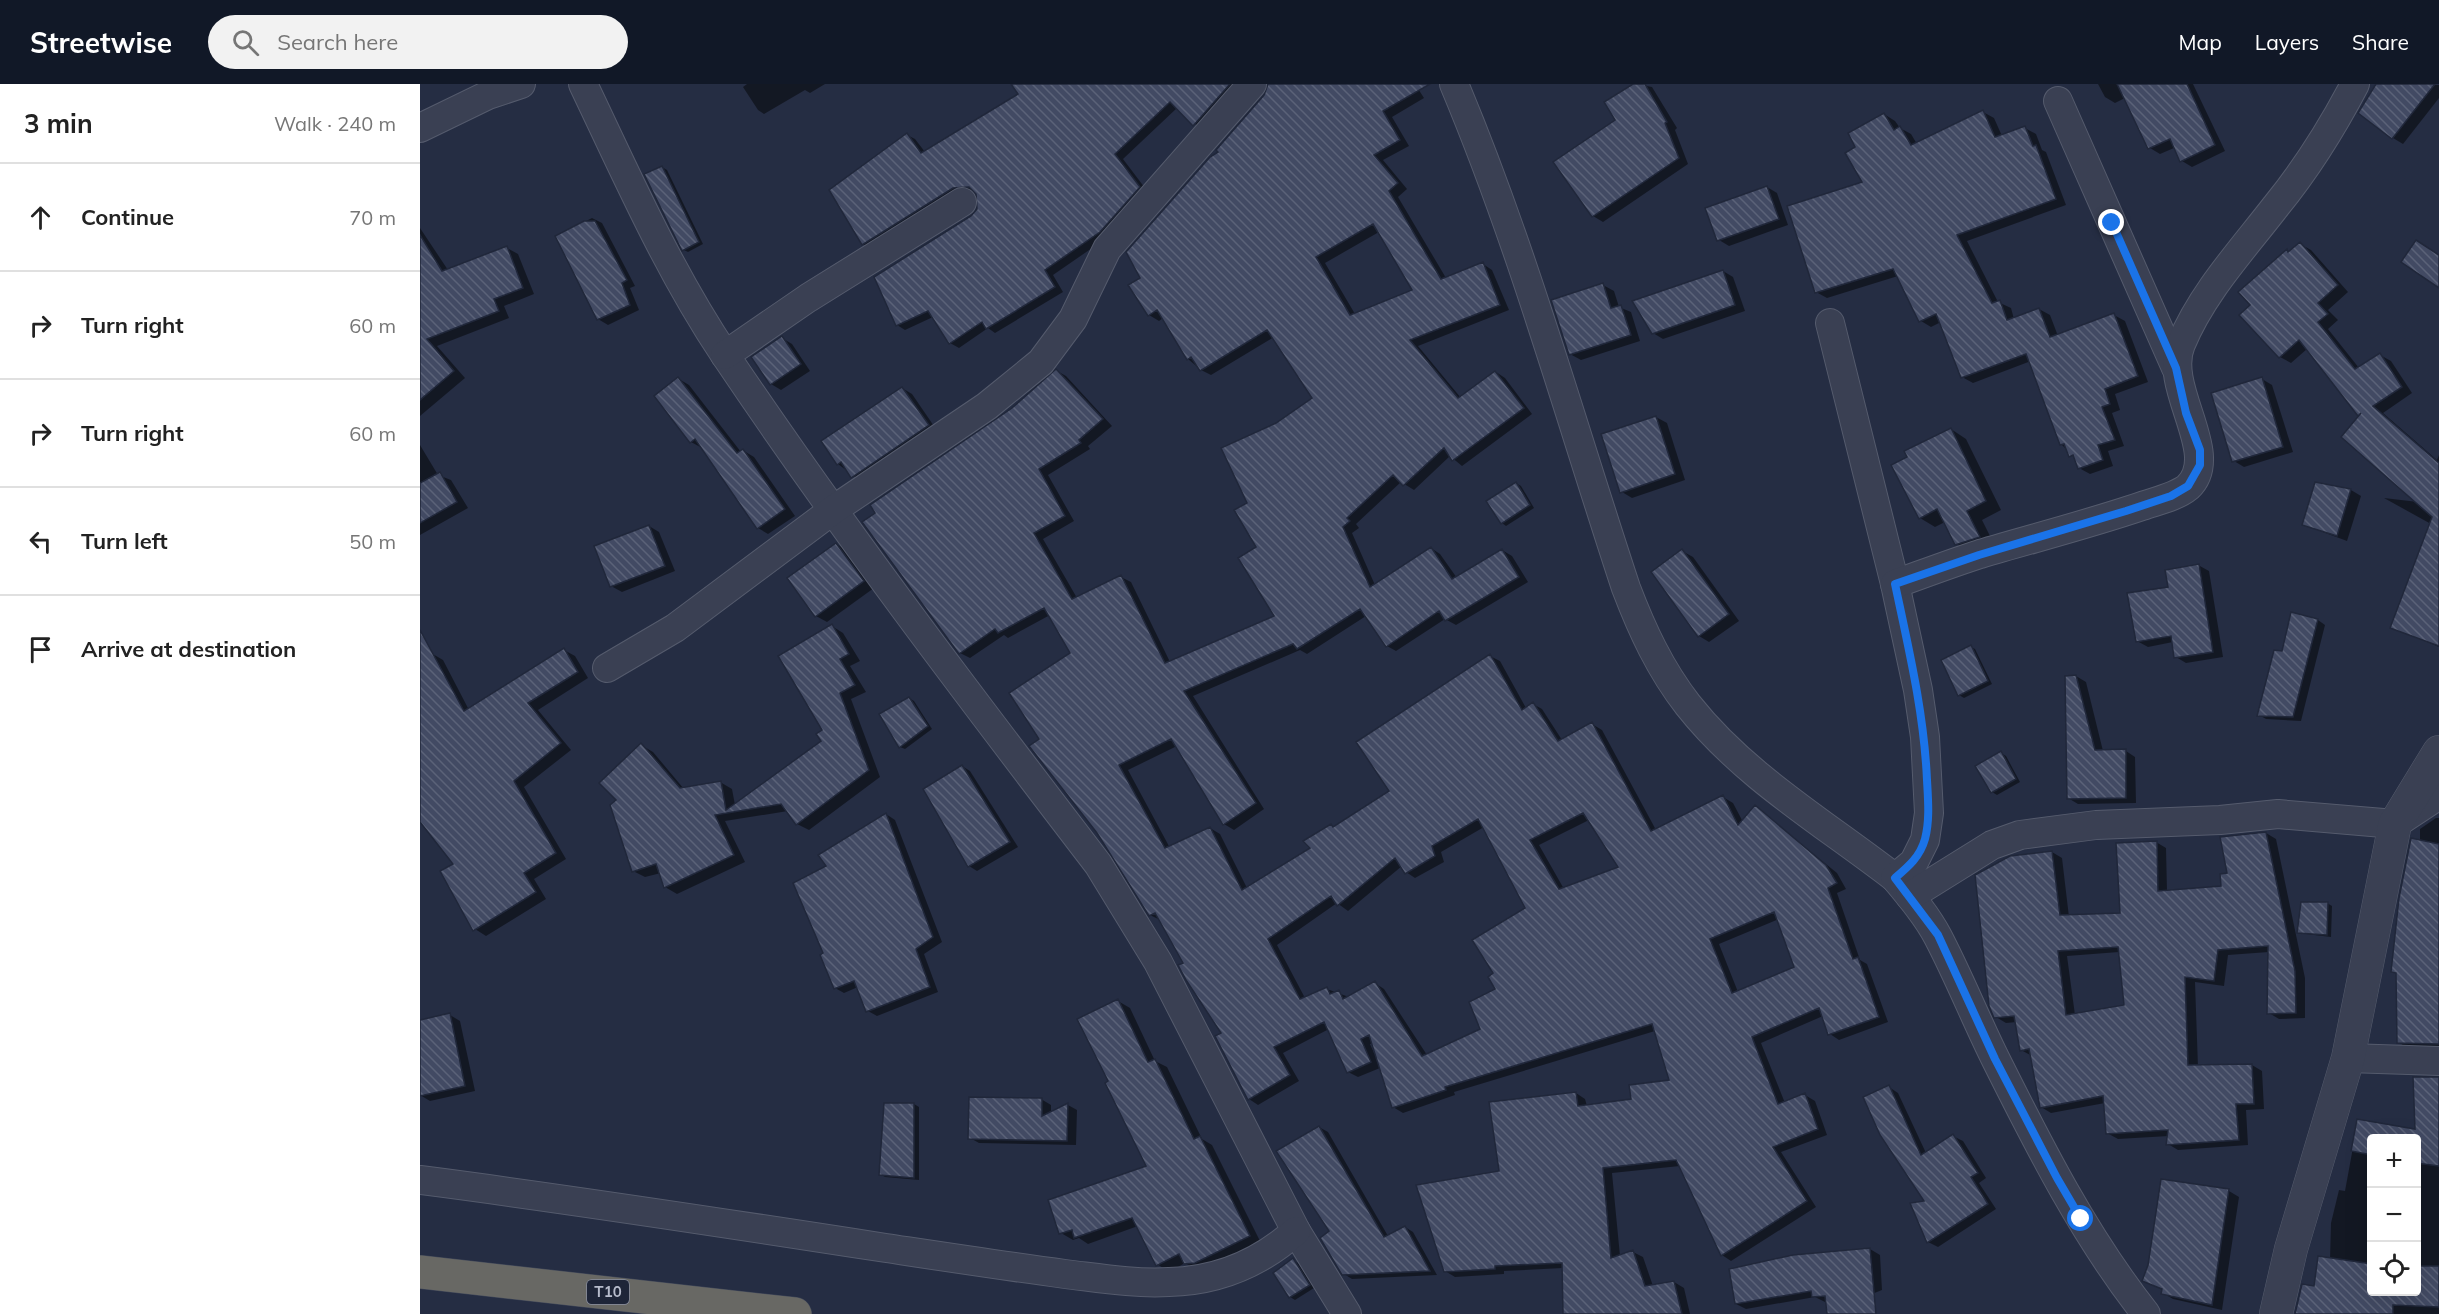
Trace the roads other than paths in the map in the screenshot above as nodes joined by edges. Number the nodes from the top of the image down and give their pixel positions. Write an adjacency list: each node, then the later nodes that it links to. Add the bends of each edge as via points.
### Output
1 (521, 84): 7 (street)
2 (583, 84): 10 (street, via 648,221)
3 (1252, 84): 12 (street, via 1107,249 1073,319 1041,362 987,406)
4 (1454, 84): 18 (street, via 1490,170 1626,588 1648,642 1688,705 1724,745)
5 (2355, 84): 11 (street, via 2311,160 2201,305 2180,346)
6 (2058, 101): 11 (street)
7 (420, 128)
8 (962, 201): 10 (street)
9 (1830, 323): 13 (street)
10 (725, 355): 12 (street)
11 (2176, 368): 13 (street, via 2186,413 2200,450 2200,465 2188,486 2171,496)
12 (833, 510): 14 (street, via 675,628); 22 (street, via 1115,890 1158,962)
13 (1895, 584): 18 (street, via 1925,736 1929,813 1925,840)
14 (607, 668)
15 (2439, 752): 17 (street)
16 (2439, 795): 17 (street)
17 (2395, 824): 18 (street, via 2278,814 2060,828 1992,844); 19 (street)
18 (1902, 887): 27 (street, via 1938,935 1995,1059 2057,1178)
19 (2348, 1058): 20 (street); 28 (street)
20 (2439, 1061)
21 (420, 1180): 22 (street, via 1122,1281 1169,1282 1212,1277 1242,1268 1274,1250)
22 (1296, 1231): 26 (street)
23 (420, 1272): 24 (highway, T10)
24 (666, 1306): 25 (highway, T10)
25 (795, 1314)
26 (1347, 1314)
27 (2146, 1314)
28 (2276, 1314)

